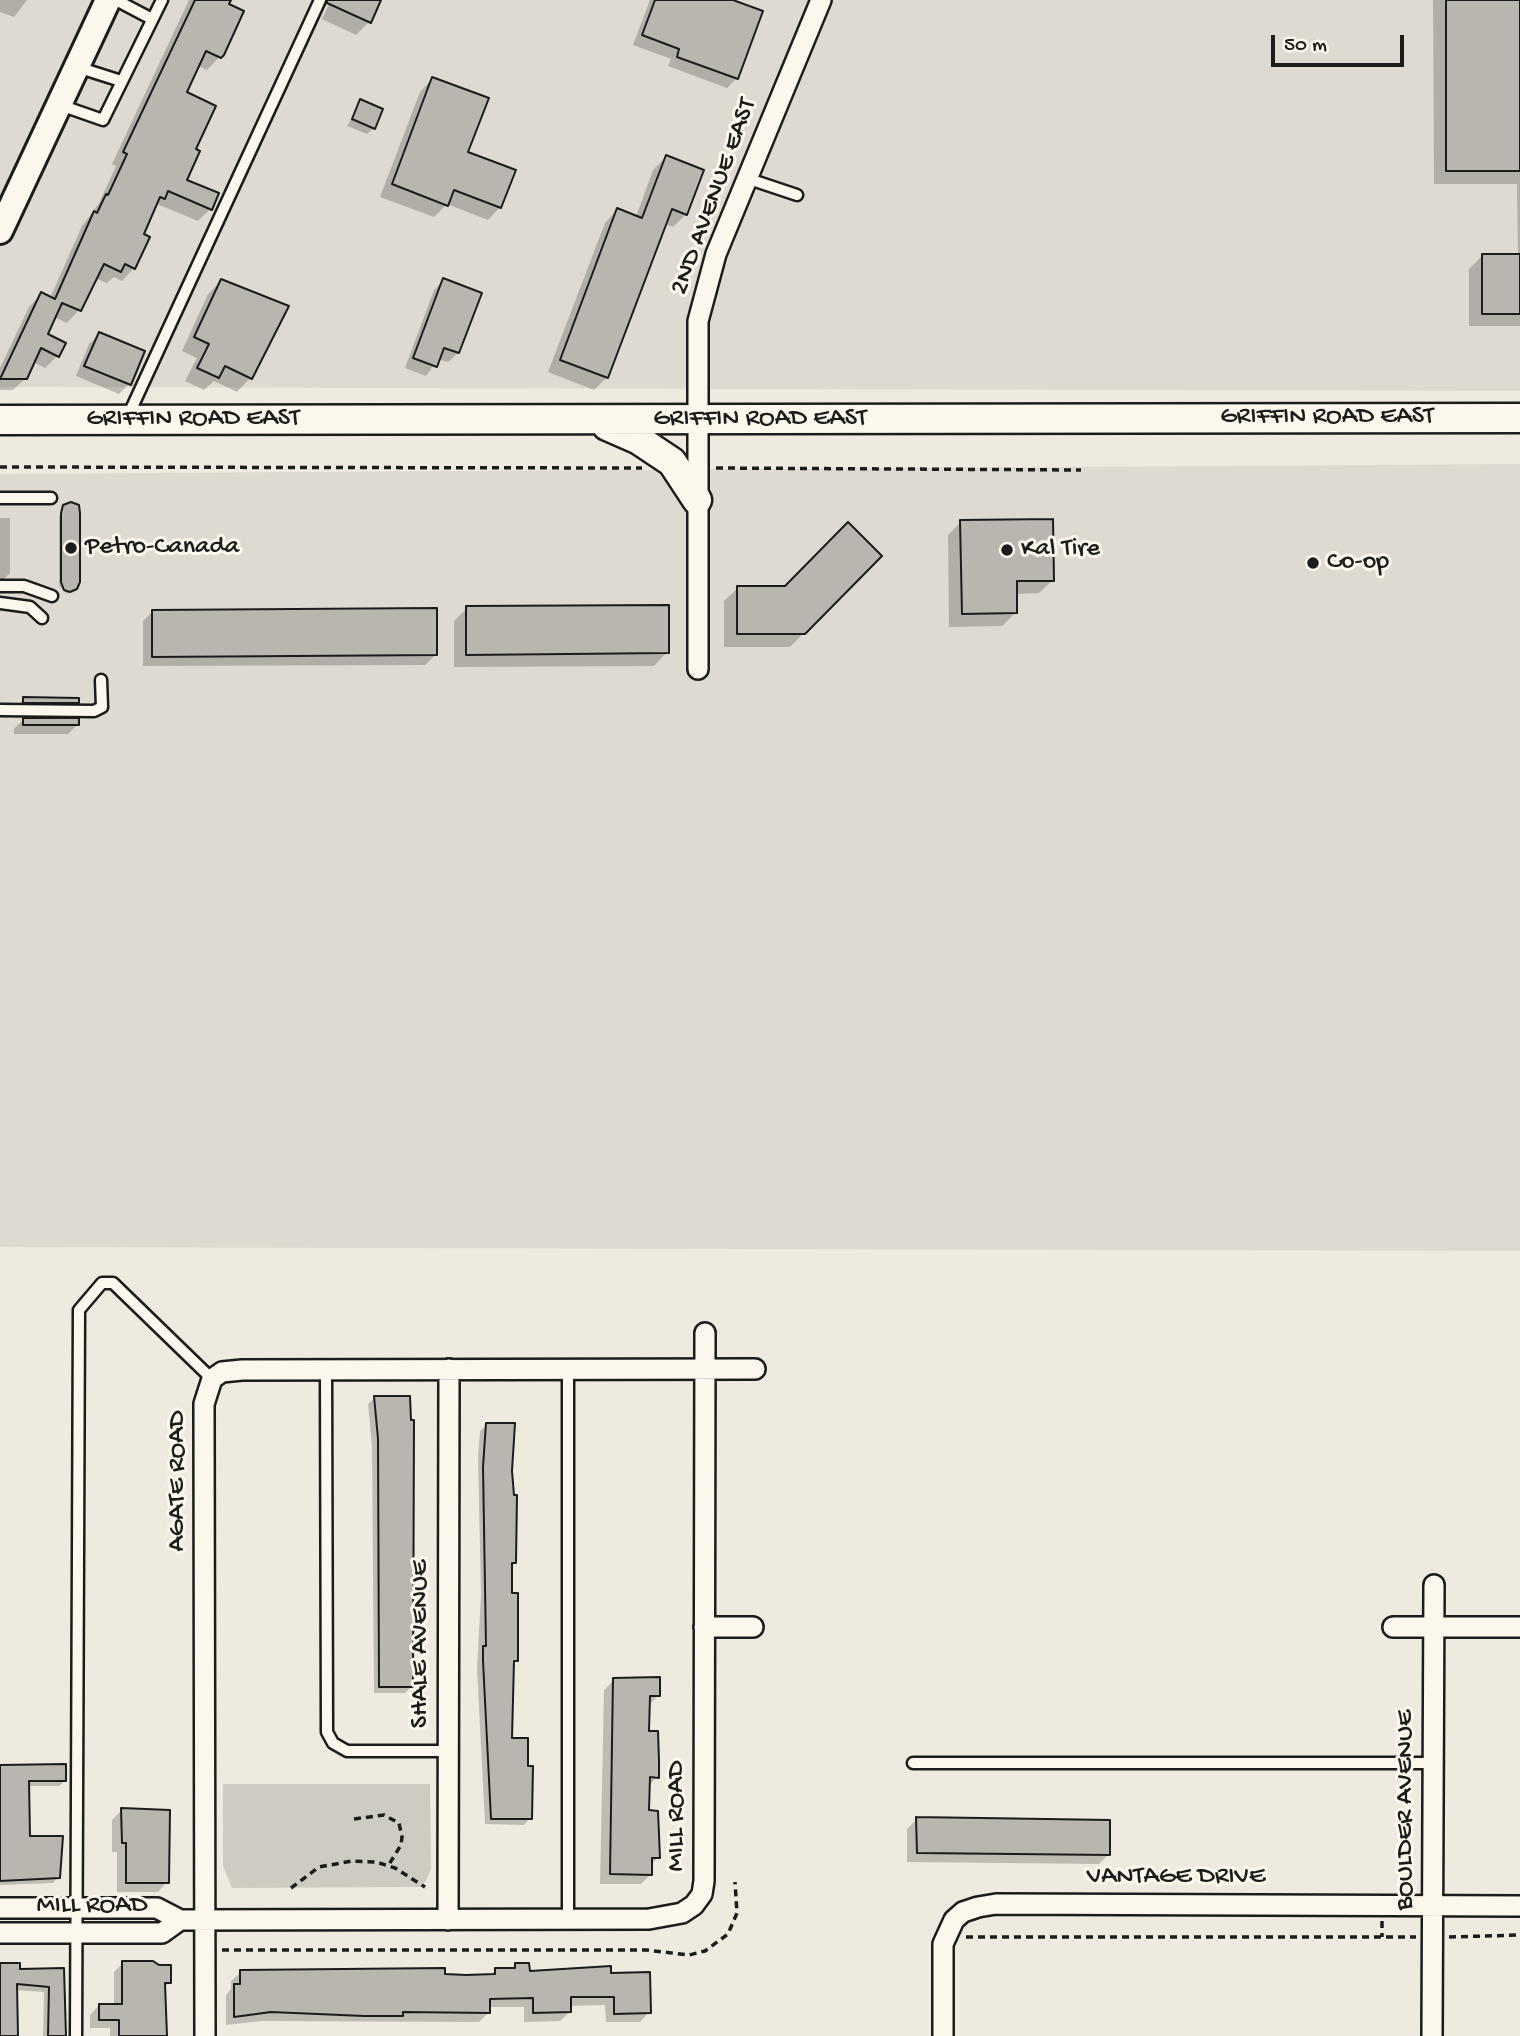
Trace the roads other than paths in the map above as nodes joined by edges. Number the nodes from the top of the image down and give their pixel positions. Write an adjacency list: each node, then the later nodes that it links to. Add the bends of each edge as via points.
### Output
1 (108, 0): 7 (street)
2 (116, 0): 6 (lane)
3 (162, 0): 6 (lane)
4 (320, 0): 15 (lane)
5 (821, 0): 10 (street, 2ND AVENUE EAST)
6 (152, 19): 8 (lane)
7 (77, 67): 8 (lane); 9 (street)
8 (121, 81): 9 (lane, via 103,120)
9 (60, 105): 12 (street)
10 (746, 178): 11 (lane); 17 (street, 2ND AVENUE EAST, via 716,254 698,321)
11 (797, 195)
12 (0, 231)
13 (1520, 418): 17 (main road, GRIFFIN ROAD EAST)
14 (0, 420): 15 (main road, GRIFFIN ROAD EAST)
15 (126, 420): 16 (main road, GRIFFIN ROAD EAST)
16 (595, 420): 17 (main road, GRIFFIN ROAD EAST); 20 (main road, via 659,452 682,474)
17 (696, 421): 20 (street, 2ND AVENUE EAST)
18 (0, 498): 19 (lane)
19 (51, 498)
20 (697, 500): 25 (street, 2ND AVENUE EAST)
21 (0, 586): 22 (lane, via 24,586)
22 (52, 596)
23 (0, 603): 24 (lane, via 30,607)
24 (42, 618)
25 (698, 669)
26 (102, 680): 27 (lane, via 102,707 94,711)
27 (0, 710)
28 (705, 1333): 32 (street, MILL ROAD)
29 (326, 1369): 30 (street, AGATE ROAD); 34 (street, AGATE ROAD, via 242,1370); 41 (lane, via 327,1732 333,1743 347,1751)
30 (449, 1369): 31 (street, AGATE ROAD); 41 (street, SHALE AVENUE)
31 (568, 1369): 32 (street, AGATE ROAD); 48 (lane)
32 (705, 1369): 33 (street, AGATE ROAD); 36 (street, MILL ROAD)
33 (755, 1369)
34 (212, 1379): 47 (lane, via 113,1283 102,1283 79,1310); 50 (street, AGATE ROAD, via 204,1404)
35 (1434, 1585): 39 (street, BOULDER AVENUE)
36 (704, 1627): 37 (street); 48 (street, MILL ROAD, via 702,1894 682,1913 669,1918)
37 (753, 1627)
38 (1393, 1627): 39 (street)
39 (1434, 1627): 40 (street); 43 (street, BOULDER AVENUE)
40 (1520, 1627)
41 (448, 1751): 51 (street, SHALE AVENUE)
42 (913, 1763): 43 (lane)
43 (1433, 1763): 44 (street, BOULDER AVENUE)
44 (1433, 1906): 45 (street, VANTAGE DRIVE); 56 (street, VANTAGE DRIVE, via 978,1907 954,1920 943,1944); 57 (street, BOULDER AVENUE)
45 (1520, 1906)
46 (0, 1908): 47 (street, MILL ROAD)
47 (77, 1908): 49 (street, MILL ROAD, via 157,1908); 53 (lane)
48 (568, 1919): 51 (street, MILL ROAD)
49 (180, 1920): 50 (street, MILL ROAD); 53 (street, MILL ROAD, via 162,1933)
50 (205, 1920): 51 (street, MILL ROAD); 55 (street, AGATE ROAD)
51 (448, 1920)
52 (0, 1933): 53 (street, MILL ROAD)
53 (77, 1933): 54 (lane)
54 (76, 2036)
55 (205, 2036)
56 (943, 2036)
57 (1432, 2036)

